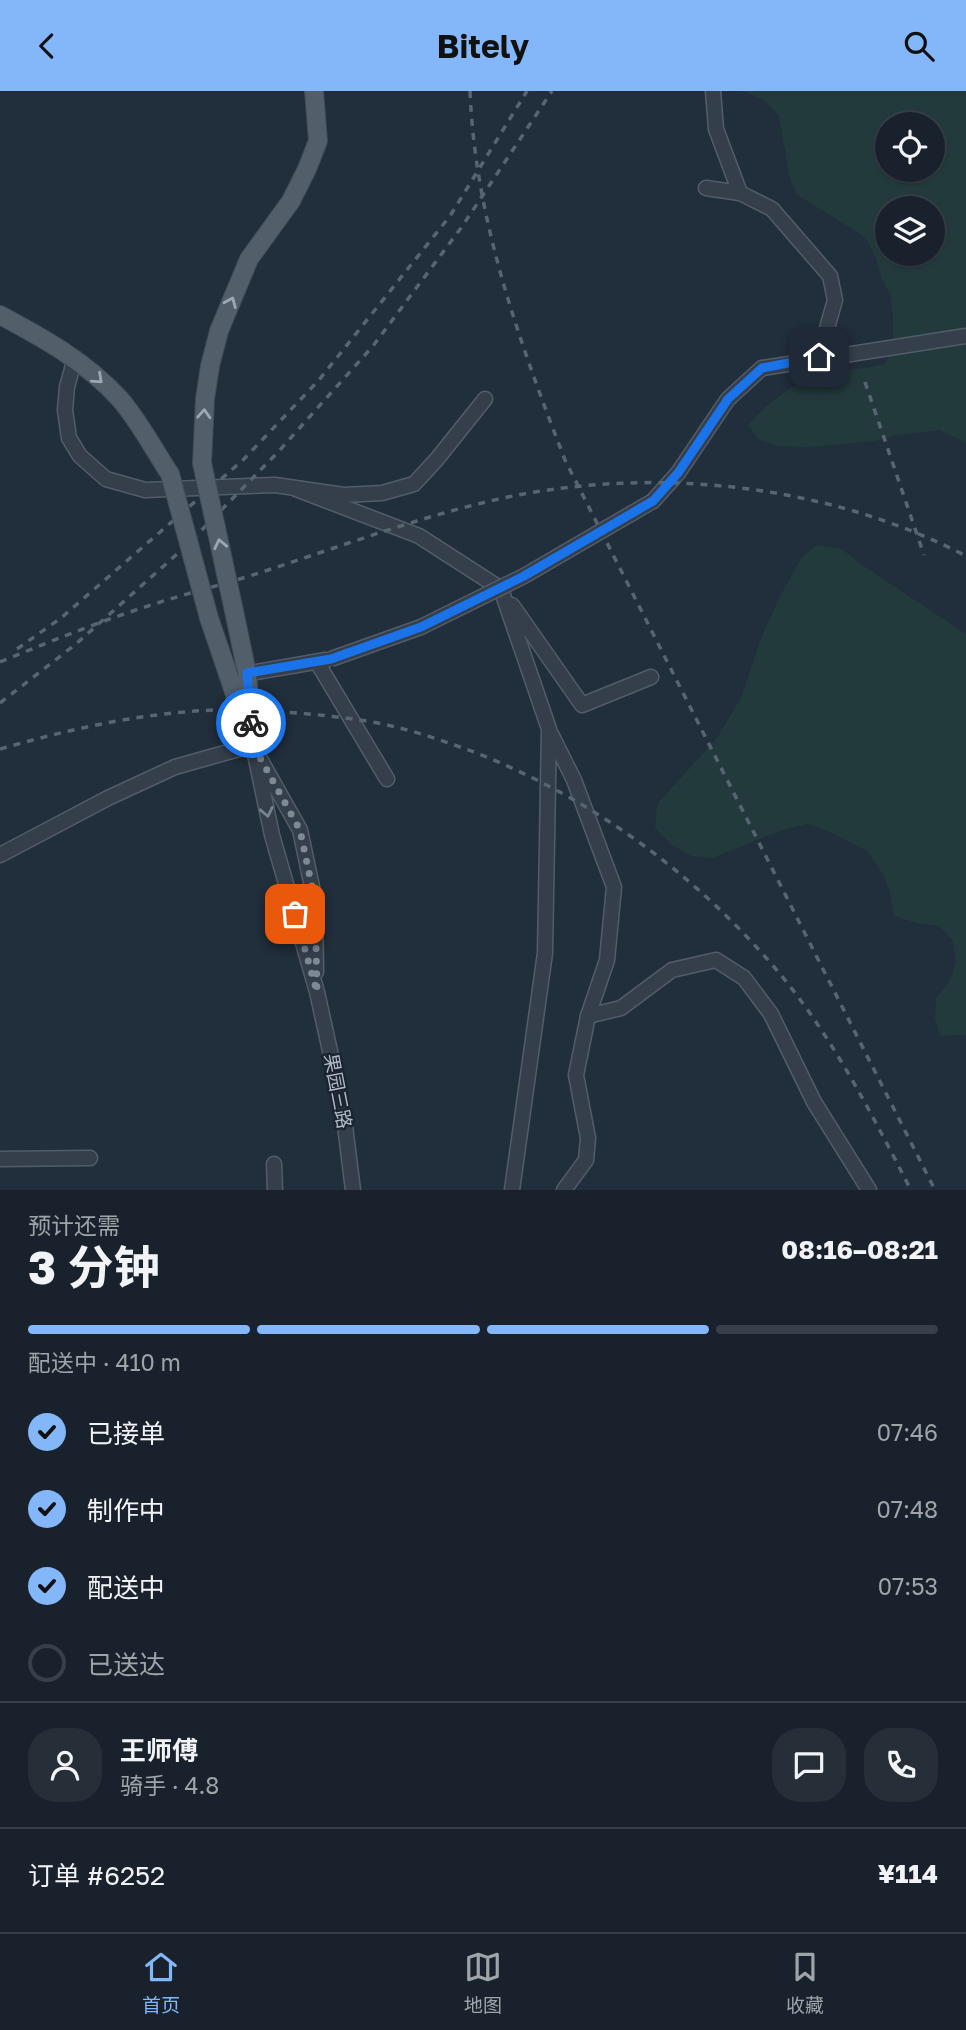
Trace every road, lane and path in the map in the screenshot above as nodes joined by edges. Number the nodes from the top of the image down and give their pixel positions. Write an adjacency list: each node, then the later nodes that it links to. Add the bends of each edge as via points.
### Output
1 (314, 91): 13 (main road, one-way to 1, bridge, via 202,463 205,399 219,331 249,259 291,201 318,141)
2 (713, 91): 4 (street, via 716,129)
3 (706, 188): 4 (street)
4 (740, 193): 7 (street, via 772,209 830,276 835,300)
5 (0, 316): 8 (main road)
6 (966, 336): 7 (street)
7 (819, 357): 12 (street, bridge, via 762,368 728,399 678,473 653,501 524,576 444,616)
8 (75, 358): 10 (street, via 65,410 69,437 80,456 107,479 145,490 275,485); 15 (main road, one-way to 15, bridge, via 120,399 170,474)
9 (485, 399): 10 (street, via 414,484 382,493 344,495)
10 (296, 489): 11 (street, via 419,536)
11 (501, 589): 14 (street, via 582,705); 16 (street)
12 (324, 661): 13 (street); 18 (street)
13 (247, 673): 15 (street); 17 (main road)
14 (651, 677)
15 (227, 678): 17 (main road)
16 (549, 729): 21 (street, via 574,779 614,887 607,960); 27 (street, via 545,953)
17 (253, 745): 19 (street, via 175,767); 20 (street, 果园三路, one-way to 20, via 272,835); 20 (street, 果园三路, via 300,830 315,901)
18 (387, 779)
19 (0, 855)
20 (317, 992): 26 (street, 果园三路, via 343,1110)
21 (588, 1016): 28 (street, via 576,1075 588,1138 586,1160); 29 (street, via 621,1008 672,970 716,960 744,978 771,1014 814,1102)
22 (90, 1158): 23 (street)
23 (0, 1159)
24 (274, 1164): 25 (street)
25 (275, 1190)
26 (353, 1190)
27 (512, 1190)
28 (564, 1190)
29 (869, 1190)

